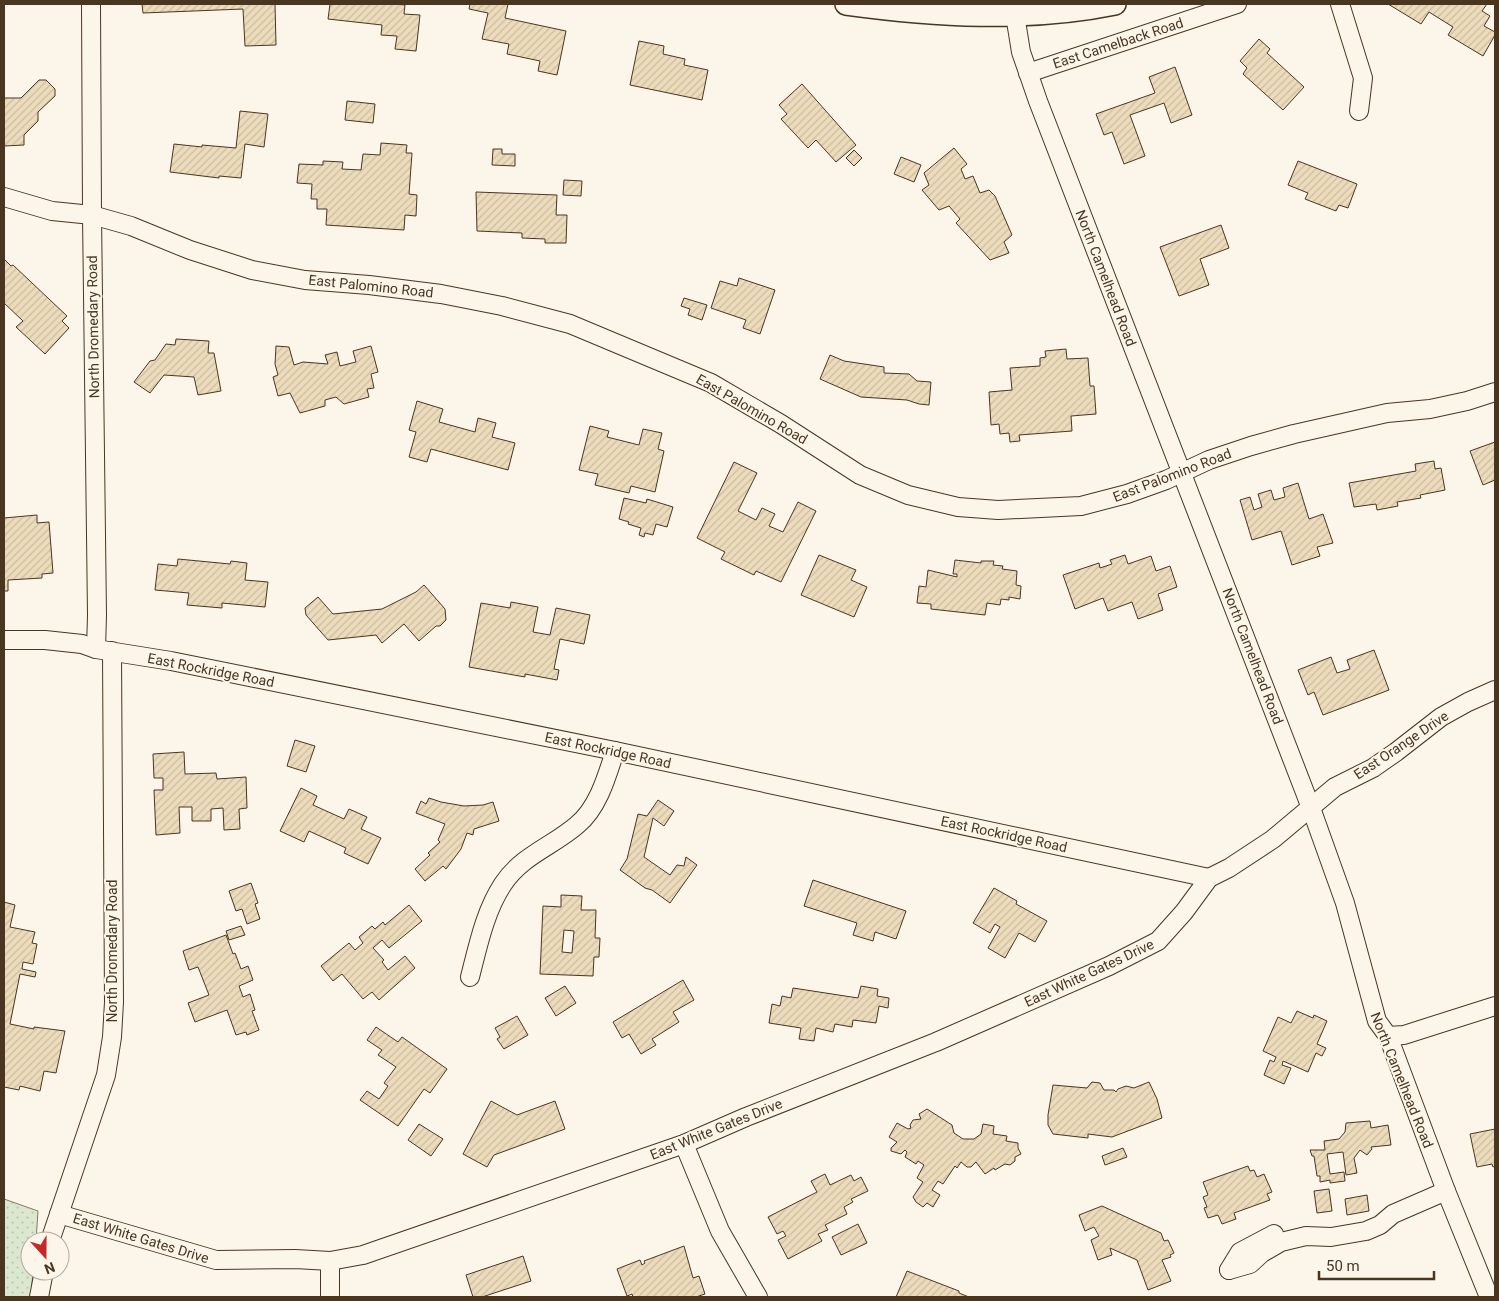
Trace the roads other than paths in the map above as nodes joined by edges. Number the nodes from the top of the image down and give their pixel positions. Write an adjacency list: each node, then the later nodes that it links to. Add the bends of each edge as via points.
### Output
1 (91, 4): 10 (street, North Dromedary Road)
2 (846, 4): 6 (main road, via 945,14)
3 (1115, 4): 6 (main road)
4 (1237, 4): 7 (street, East Camelback Road)
5 (1340, 4): 8 (street, via 1363,78)
6 (1015, 15): 7 (street, North Camelhead Road)
7 (1028, 73): 12 (street, North Camelhead Road)
8 (1359, 111)
9 (4, 197): 10 (street, East Palomino Road, via 52,211)
10 (92, 215): 12 (street, East Palomino Road, via 252,270 305,280 441,294 570,324 711,383 860,475 908,495 958,507 998,510 1081,506 1127,494); 14 (street, North Dromedary Road, via 98,615)
11 (1495, 392): 12 (street, East Palomino Road, via 1430,409 1387,413 1294,434 1218,457)
12 (1182, 473): 17 (street, North Camelhead Road)
13 (4, 640): 14 (street, East Rockridge Road, via 54,641)
14 (104, 650): 16 (street, East Rockridge Road); 24 (street, North Dromedary Road, via 114,1002 112,1037 106,1075)
15 (1495, 690): 17 (street, East Orange Drive, via 1442,717 1372,768 1335,787)
16 (615, 752): 18 (street, East Rockridge Road); 19 (street, via 591,810 577,825 518,866 503,884 482,932)
17 (1311, 808): 18 (street, East White Gates Drive, via 1273,839); 21 (street, North Camelhead Road, via 1345,903 1377,1021)
18 (1209, 878): 22 (street, East White Gates Drive, via 1158,942 936,1042)
19 (470, 977)
20 (1495, 1006): 21 (street, via 1404,1035)
21 (1388, 1036): 23 (street, North Camelhead Road)
22 (684, 1144): 27 (street, East White Gates Drive, via 363,1255); 31 (street, via 720,1231)
23 (1446, 1191): 25 (street); 32 (street, North Camelhead Road)
24 (59, 1214): 26 (street, North Dromedary Road); 27 (street, East White Gates Drive, via 216,1260)
25 (1393, 1214): 25 (street, via 1346,1225 1277,1232 1240,1252 1230,1270 1250,1264 1281,1242 1306,1236 1331,1237 1366,1231)
26 (53, 1231)
27 (330, 1261): 30 (street)
28 (42, 1281): 29 (street)
29 (38, 1297)
30 (330, 1297)
31 (758, 1297)
32 (1489, 1297)

